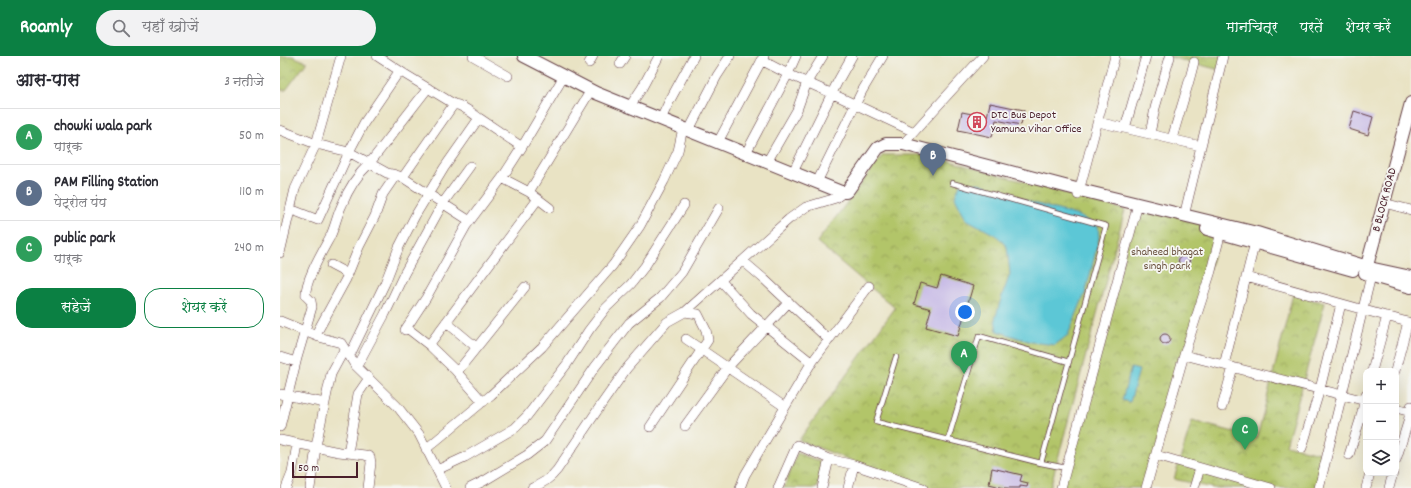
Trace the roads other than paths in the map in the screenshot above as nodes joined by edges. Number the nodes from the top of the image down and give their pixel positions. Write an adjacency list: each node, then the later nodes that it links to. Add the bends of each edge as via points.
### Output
1 (341, 56): 44 (street)
2 (377, 56): 21 (street)
3 (473, 56): 23 (street)
4 (526, 56): 24 (street)
5 (625, 56): 20 (street)
6 (660, 56): 32 (street)
7 (694, 56): 34 (street)
8 (730, 56): 38 (street)
9 (796, 56): 22 (street)
10 (824, 56): 25 (street)
11 (852, 56): 28 (street)
12 (883, 56): 30 (street)
13 (983, 56): 40 (street)
14 (1116, 56): 35 (street)
15 (1146, 56): 37 (street)
16 (1223, 56): 46 (street)
17 (1170, 57): 41 (street)
18 (762, 58): 22 (street); 43 (street)
19 (1194, 62): 42 (street)
20 (620, 64)
21 (403, 72): 26 (street); 48 (street, via 395,76 364,123)
22 (788, 74): 25 (street); 49 (street)
23 (508, 76)
24 (564, 76): 27 (street); 47 (street)
25 (807, 82): 28 (street); 50 (street, via 796,110)
26 (428, 88): 29 (street); 51 (street)
27 (591, 90): 32 (street); 58 (street)
28 (833, 94): 30 (street); 53 (street)
29 (454, 104): 33 (street); 54 (street)
30 (855, 104): 40 (street); 56 (street)
31 (1411, 104): 36 (street, B BLOCK ROAD)
32 (630, 106): 34 (street)
33 (479, 118): 47 (street); 61 (street)
34 (661, 119): 38 (street)
35 (1098, 122): 37 (street); 60 (street)
36 (1408, 127): 64 (street, B BLOCK ROAD)
37 (1125, 128): 41 (street)
38 (686, 129): 43 (street); 120 (street, via 664,181 640,226 613,265 542,347)
39 (280, 130): 44 (street)
40 (914, 132): 45 (street)
41 (1150, 134): 42 (street)
42 (1172, 139): 46 (street)
43 (718, 142): 49 (street)
44 (316, 144): 48 (street); 69 (street, via 295,189)
45 (903, 144): 59 (street, via 886,144 878,148); 60 (street, via 923,150 927,154)
46 (1201, 146): 71 (street)
47 (522, 147): 55 (street)
48 (349, 152): 51 (street); 69 (street, via 318,220)
49 (746, 153): 50 (street)
50 (767, 162): 53 (street)
51 (369, 164): 54 (street); 95 (street, via 360,172 342,204 306,289 306,296 313,303)
52 (470, 166): 63 (street)
53 (793, 172): 56 (street)
54 (399, 176): 61 (street); 79 (street, via 383,194)
55 (502, 178): 58 (street); 72 (street)
56 (817, 182): 59 (street)
57 (952, 183): 107 (lane, via 1106,226)
58 (529, 192): 62 (street)
59 (844, 192): 76 (street, via 836,198 806,207 790,218)
60 (1079, 192): 66 (street)
61 (429, 194): 63 (street); 102 (street, via 415,216 385,283)
62 (538, 199): 67 (street); 92 (street)
63 (443, 203): 72 (street); 109 (street)
64 (1384, 203): 70 (street); 78 (street, B BLOCK ROAD)
65 (684, 206): 145 (street, via 645,266 606,308 527,416 515,428)
66 (1137, 206): 71 (street); 73 (street); 143 (street)
67 (550, 208)
68 (719, 208): 155 (street, via 682,272 660,298 629,323 595,367 545,441 527,455)
69 (290, 209): 75 (street)
70 (1411, 210)
71 (1184, 216): 73 (street)
72 (470, 221): 99 (street, via 406,329)
73 (1222, 229): 74 (street); 78 (street, via 1257,233); 103 (street)
74 (1255, 242): 78 (street); 80 (street)
75 (280, 253)
76 (743, 261): 82 (street); 86 (street)
77 (331, 265): 79 (street)
78 (1367, 272): 81 (street, via 1374,269); 85 (street); 88 (street)
79 (348, 274): 96 (street)
80 (1246, 277): 88 (street); 110 (street)
81 (1411, 277)
82 (721, 280): 89 (street); 94 (street, via 751,314)
83 (869, 286): 98 (street)
84 (525, 287): 100 (street)
85 (1411, 287)
86 (789, 302): 94 (street); 98 (street)
87 (1340, 308): 116 (street)
88 (1363, 309): 90 (street); 118 (street)
89 (685, 312): 101 (street, via 698,314 706,330 708,340); 156 (street, via 667,322 638,355 600,405 551,478)
90 (1387, 316): 93 (street); 112 (street)
91 (280, 321): 95 (street)
92 (446, 322): 99 (street); 100 (street)
93 (1410, 323): 113 (street)
94 (766, 326): 108 (street); 111 (street)
95 (305, 330): 96 (street); 106 (street)
96 (316, 334): 102 (street, via 341,343)
97 (686, 339): 101 (street)
98 (829, 340): 108 (street)
99 (429, 345): 114 (street)
100 (476, 348): 114 (street)
101 (703, 349): 111 (street); 129 (street)
102 (346, 353): 109 (street); 121 (street, via 331,374)
103 (1184, 356): 110 (street); 138 (street)
104 (280, 357): 106 (street)
105 (896, 357): 131 (lane, via 876,422)
106 (296, 362): 117 (street)
107 (1069, 362): 131 (lane, via 979,336); 141 (lane)
108 (812, 363): 123 (street)
109 (357, 366): 115 (street)
110 (1229, 366): 116 (street); 124 (street)
111 (728, 367): 123 (street); 127 (street)
112 (1373, 368)
113 (1396, 368)
114 (457, 372): 120 (street)
115 (369, 378): 134 (street, via 397,406 419,434); 137 (street, via 358,394)
116 (1320, 389): 118 (street); 135 (street)
117 (284, 395): 121 (street); 128 (street)
118 (1342, 395): 119 (street); 165 (street)
119 (1363, 399)
120 (483, 402): 134 (street)
121 (325, 403): 133 (street)
122 (1364, 404): 139 (street)
123 (786, 407): 157 (street, via 745,475)
124 (1222, 407)
125 (1399, 408): 126 (street)
126 (1410, 410): 136 (street)
127 (684, 426)
128 (280, 427)
129 (650, 427)
130 (280, 440): 132 (street)
131 (948, 440): 141 (lane)
132 (297, 444): 133 (street); 151 (street, via 292,473)
133 (316, 447): 137 (street); 152 (street)
134 (426, 448): 145 (street)
135 (1302, 448)
136 (1399, 450)
137 (348, 453): 153 (street, via 365,454 370,457)
138 (1156, 455): 144 (street); 163 (street)
139 (1349, 455)
140 (829, 459): 142 (street); 158 (street, via 797,445); 159 (street)
141 (1041, 463): 143 (lane)
142 (854, 465): 148 (street); 160 (street)
143 (1066, 468): 162 (street)
144 (1200, 468): 149 (street); 164 (street)
145 (437, 470): 154 (street)
146 (1369, 476): 166 (street)
147 (1392, 476): 167 (street)
148 (897, 484): 161 (street)
149 (1252, 485): 150 (street)
150 (1267, 487)
151 (286, 488)
152 (310, 488)
153 (368, 488)
154 (446, 488)
155 (470, 488)
156 (532, 488)
157 (740, 488)
158 (778, 488)
159 (822, 488)
160 (848, 488)
161 (923, 488)
162 (1061, 488)
163 (1146, 488)
164 (1194, 488)
165 (1319, 488)
166 (1366, 488)
167 (1389, 488)

